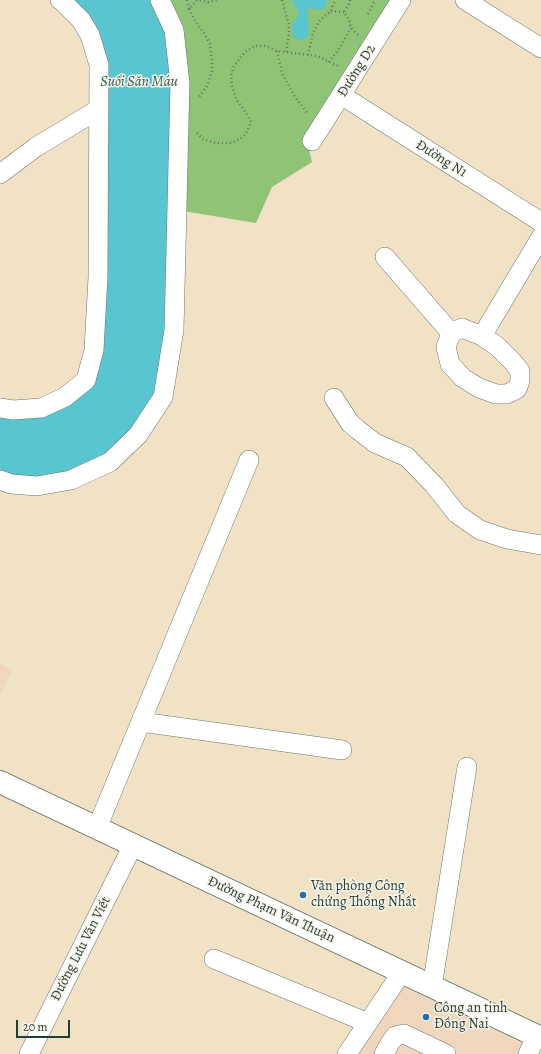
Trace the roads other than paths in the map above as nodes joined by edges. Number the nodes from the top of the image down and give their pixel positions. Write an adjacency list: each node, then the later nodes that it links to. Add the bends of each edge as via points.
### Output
1 (60, 0): 7 (street, via 81,20 90,35 99,65)
2 (160, 0): 18 (street, via 174,30 180,83 174,330 163,397 138,435 110,462 71,480 37,486 11,484)
3 (401, 0): 6 (street, Đường D2)
4 (465, 0): 5 (street)
5 (541, 48)
6 (341, 95): 8 (street, Đường D2); 10 (street, Đường N1)
7 (99, 109): 9 (street, via 36,147); 16 (street, via 98,277 94,350 86,380 65,397 40,408)
8 (316, 135)
9 (0, 174)
10 (541, 222)
11 (541, 237): 14 (street)
12 (385, 257): 13 (street)
13 (451, 333): 14 (street, via 462,328); 14 (street, via 446,347 450,364 463,378 479,388 496,394 507,394 517,388 520,371 500,349)
14 (482, 336)
15 (334, 398): 19 (street, via 350,423 375,443 407,457 457,514 480,530 507,539)
16 (0, 408)
17 (249, 460): 20 (street)
18 (0, 480)
19 (541, 545)
20 (141, 722): 21 (street); 24 (street)
21 (342, 750)
22 (467, 767): 28 (street)
23 (0, 782): 24 (main road, Đường Phạm Văn Thuận)
24 (97, 828): 25 (main road, Đường Phạm Văn Thuận)
25 (133, 845): 27 (main road, Đường Phạm Văn Thuận); 31 (street, Đường Lưu Văn Viết)
26 (214, 959): 29 (street)
27 (402, 972): 28 (main road, Đường Phạm Văn Thuận); 29 (street)
28 (432, 987): 30 (main road, Đường Phạm Văn Thuận)
29 (368, 1023): 32 (street)
30 (535, 1043)
31 (29, 1054)
32 (347, 1054)
33 (384, 1054): 34 (street, via 395,1036 404,1034)
34 (446, 1054)

